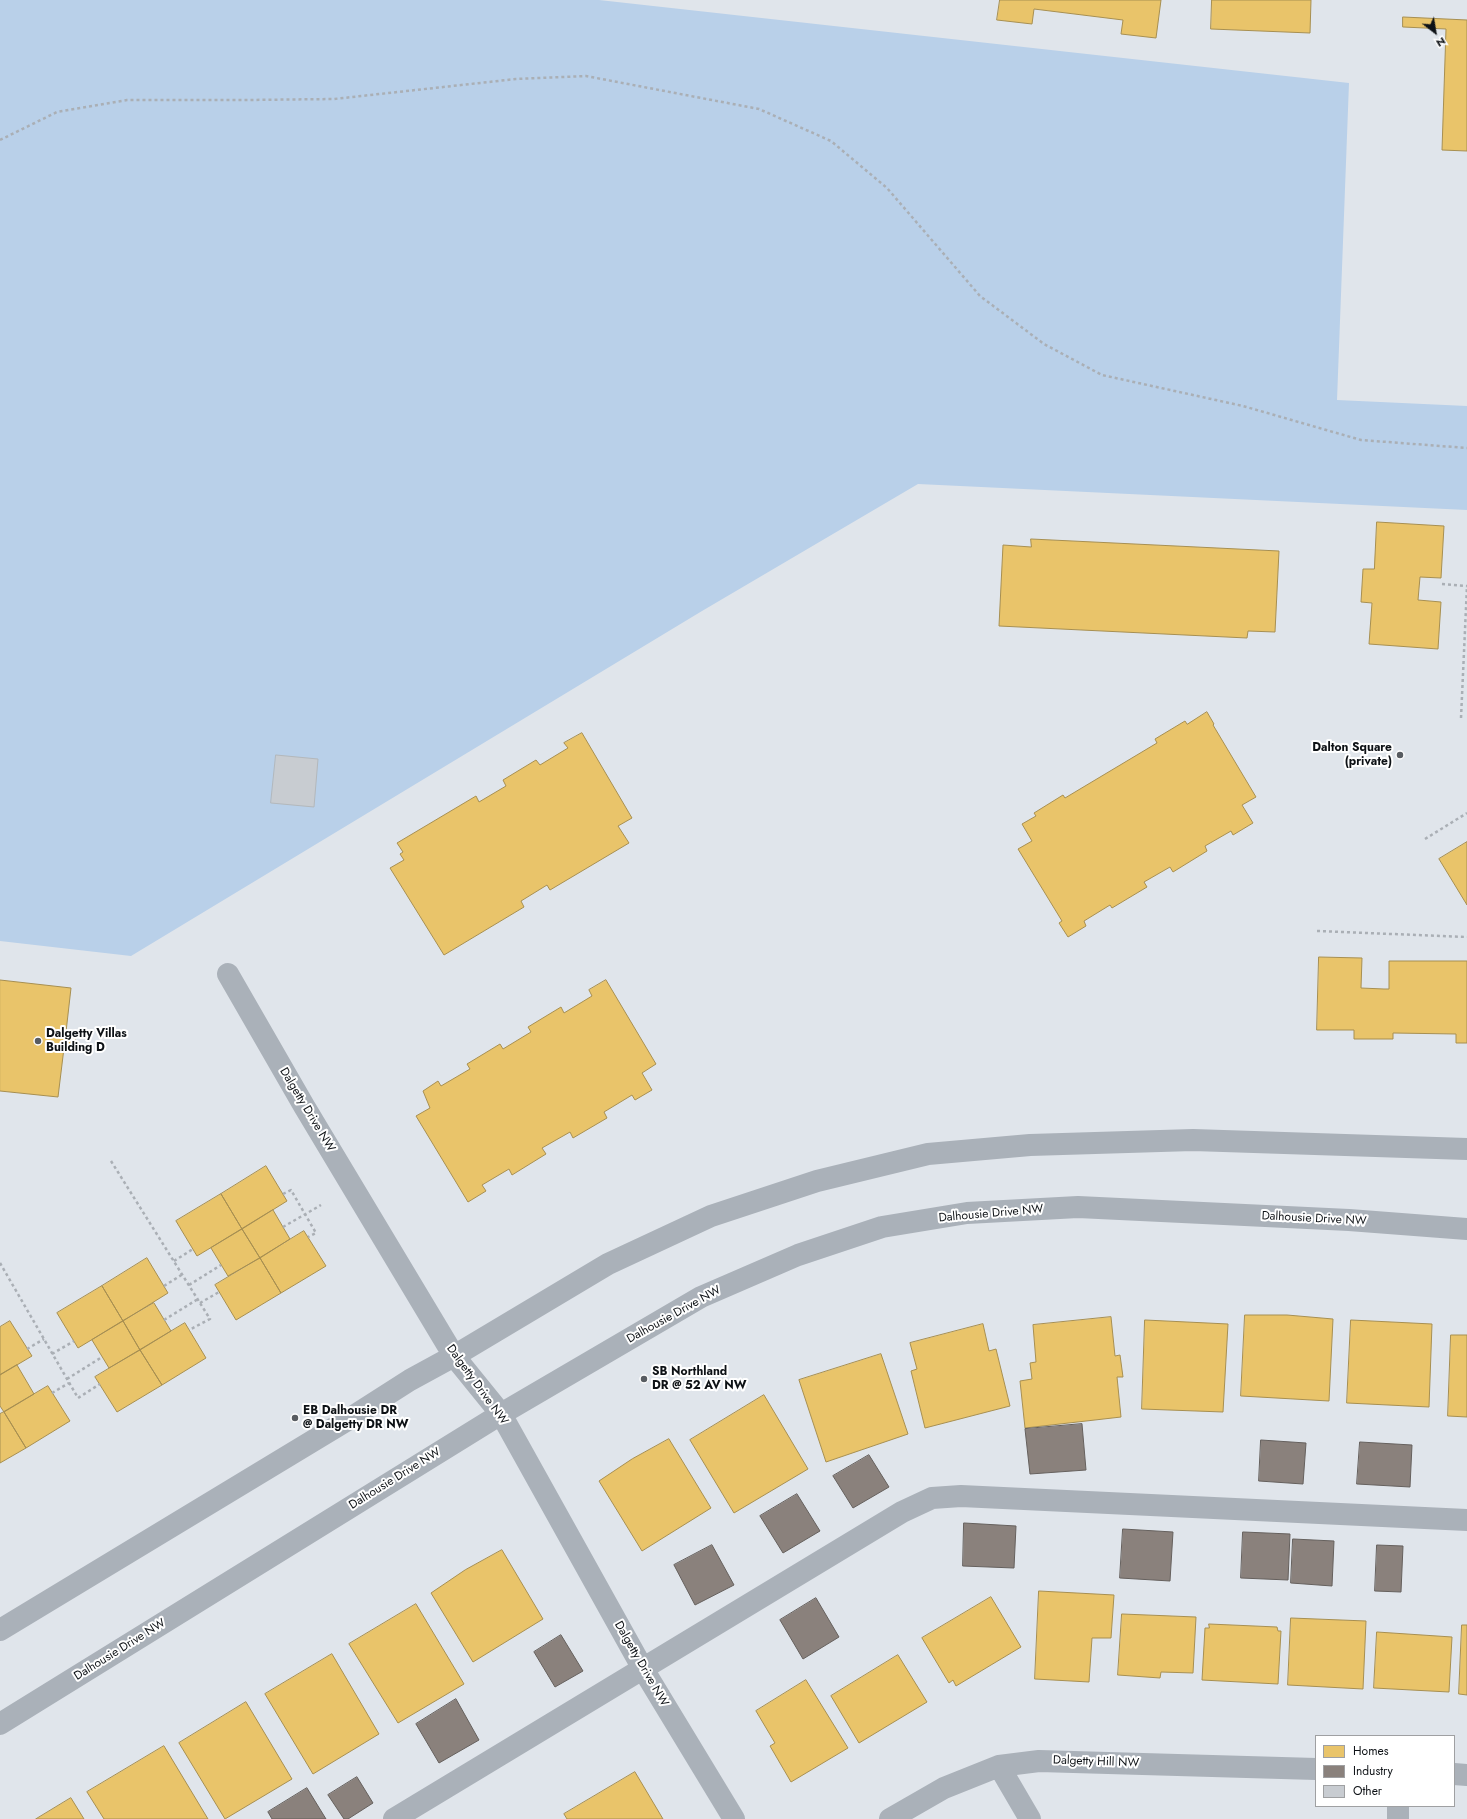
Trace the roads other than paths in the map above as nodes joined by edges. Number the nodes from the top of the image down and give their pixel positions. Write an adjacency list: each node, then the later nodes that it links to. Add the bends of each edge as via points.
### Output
1 (228, 974): 4 (street, Dalgetty Drive NW)
2 (1467, 1149): 4 (street, via 1193,1140 1030,1145 928,1154 817,1181 711,1216 608,1264)
3 (1467, 1229): 5 (street, Dalhousie Drive NW, via 1349,1220 1078,1207 967,1213 882,1227 798,1255 701,1297)
4 (454, 1356): 5 (street, Dalgetty Drive NW); 7 (street, via 410,1380)
5 (501, 1414): 8 (street, Dalgetty Drive NW); 9 (street, Dalhousie Drive NW)
6 (1467, 1520): 8 (street, via 961,1496 932,1498 902,1512)
7 (0, 1630)
8 (643, 1668): 15 (street); 16 (street, Dalgetty Drive NW)
9 (0, 1724)
10 (999, 1766): 11 (street, Dalgetty Hill NW, via 1039,1761); 17 (street, Dalgetty Hill NW, via 944,1788); 18 (street)
11 (1315, 1769)
12 (1455, 1774): 13 (street)
13 (1467, 1775)
14 (1398, 1807): 19 (street)
15 (394, 1819)
16 (734, 1819)
17 (890, 1819)
18 (1030, 1819)
19 (1398, 1819)

